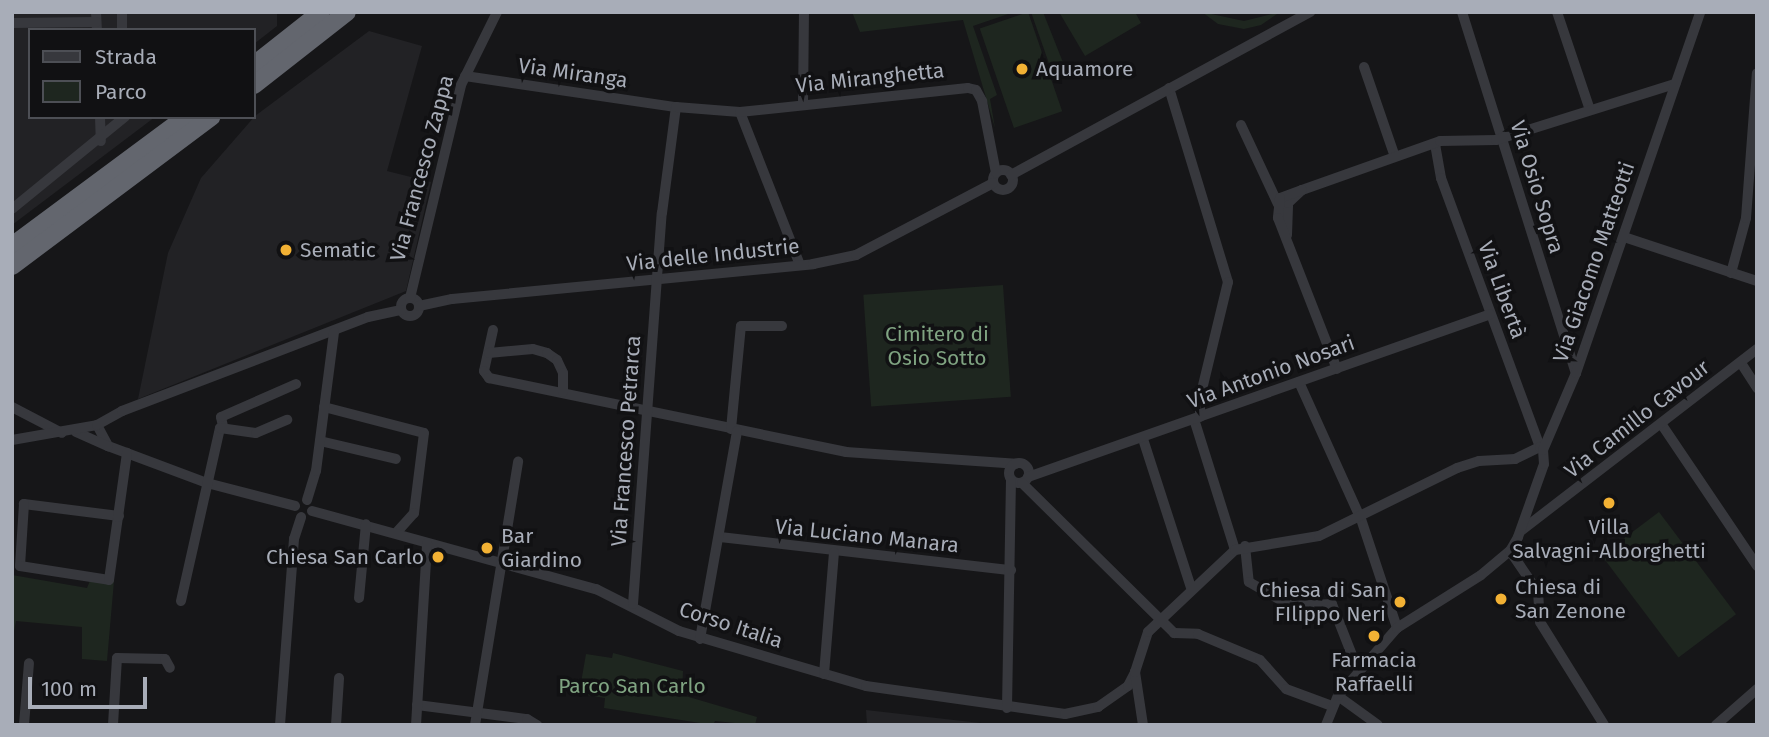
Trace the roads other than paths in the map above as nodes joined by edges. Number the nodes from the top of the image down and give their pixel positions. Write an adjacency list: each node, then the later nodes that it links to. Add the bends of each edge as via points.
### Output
1 (321, 12): 11 (highway)
2 (347, 12): 15 (highway)
3 (497, 12): 14 (street, Via Francesco Zappa)
4 (804, 12): 18 (street)
5 (1310, 12): 17 (street, Via delle Industrie)
6 (1462, 12): 27 (street, Via Osio Sopra)
7 (1557, 12): 20 (street)
8 (1700, 12): 16 (street, Via Giacomo Matteotti)
9 (96, 21): 10 (street)
10 (12, 23)
11 (256, 63)
12 (1364, 67): 30 (street)
13 (1757, 73): 41 (street, via 1746,218)
14 (465, 76): 19 (street, Via Miranga); 44 (street, Via Francesco Zappa)
15 (256, 83)
16 (1675, 84): 20 (street); 37 (street, Via Giacomo Matteotti)
17 (1169, 88): 31 (street, Via delle Industrie); 58 (street, via 1228,282)
18 (803, 105): 21 (street, Via Miranghetta); 32 (street, Via Miranghetta, via 952,88 976,90)
19 (679, 106): 21 (street, Via Miranghetta); 42 (street)
20 (1590, 110): 27 (street)
21 (740, 112): 39 (street)
22 (100, 119): 28 (street)
23 (123, 119): 28 (street)
24 (183, 119): 38 (highway)
25 (208, 119): 40 (highway)
26 (1241, 125): 34 (street)
27 (1501, 137): 29 (street); 55 (street, Via Osio Sopra)
28 (101, 141): 35 (street)
29 (1435, 144): 30 (street); 47 (street, Via Libertà, via 1441,178)
30 (1394, 154): 33 (street)
31 (1010, 174): 32 (street); 32 (street, Via delle Industrie, via 1012,183 1007,189)
32 (995, 178): 39 (street, Via delle Industrie, via 856,255)
33 (1302, 190): 34 (street, via 1280,198); 36 (street, via 1289,203)
34 (1278, 204): 36 (street, via 1278,218)
35 (12, 209)
36 (1287, 235): 54 (street)
37 (1624, 237): 41 (street); 55 (street, Via Giacomo Matteotti)
38 (12, 246)
39 (800, 265): 42 (street, Via delle Industrie)
40 (12, 266)
41 (1731, 273): 43 (street)
42 (657, 280): 45 (street, Via delle Industrie); 64 (street, Via Francesco Petrarca)
43 (1757, 281)
44 (410, 298): 45 (street); 46 (street, via 402,302)
45 (419, 306): 46 (street, Via delle Industrie, via 411,317)
46 (401, 310): 50 (street, Via delle Industrie, via 368,317)
47 (1490, 314): 54 (street, Via Antonio Nosari); 77 (street, Via Libertà)
48 (782, 326): 70 (street, via 741,326)
49 (493, 330): 52 (street)
50 (334, 332): 62 (street); 67 (street, Via delle Industrie)
51 (1757, 349): 53 (street, Via Camillo Cavour)
52 (489, 353): 60 (street, Via Antonio Nosari, via 484,371 489,378); 60 (street, via 533,349 547,353 563,373)
53 (1741, 363): 59 (street); 68 (street, Via Camillo Cavour)
54 (1337, 369): 56 (street, Via Antonio Nosari)
55 (1576, 373): 77 (street, Via Giacomo Matteotti)
56 (1299, 382): 63 (street, Via Antonio Nosari); 92 (street)
57 (296, 384): 69 (street, via 221,417)
58 (1203, 387): 63 (street); 65 (street)
59 (1757, 388)
60 (563, 392): 64 (street, Via Antonio Nosari)
61 (12, 407): 72 (street)
62 (324, 407): 75 (street); 95 (street, via 424,433 414,513)
63 (1216, 411): 65 (street, Via Antonio Nosari)
64 (648, 413): 70 (street, Via Antonio Nosari); 107 (street, Via Francesco Petrarca)
65 (1197, 418): 73 (street, Via Antonio Nosari); 98 (street)
66 (287, 420): 69 (street, via 256,433)
67 (102, 423): 71 (street, Via delle Industrie); 76 (street)
68 (1662, 425): 91 (street, Via Camillo Cavour); 102 (street)
69 (223, 426): 85 (street)
70 (734, 430): 81 (street, Via Antonio Nosari, via 846,452); 96 (street)
71 (76, 432): 72 (street, Via delle Industrie); 76 (street)
72 (62, 433): 74 (street, Via delle Industrie)
73 (1143, 439): 83 (street, Via Antonio Nosari); 104 (street)
74 (12, 440)
75 (320, 441): 79 (street); 86 (street)
76 (108, 446): 78 (street)
77 (1541, 448): 87 (street, Via Giacomo Matteotti, via 1544,464); 92 (street, via 1515,460 1479,461 1457,468)
78 (127, 453): 85 (street); 90 (street)
79 (396, 459)
80 (518, 461): 101 (street)
81 (984, 464): 82 (street, Via Antonio Nosari); 84 (street)
82 (1019, 464): 83 (street, Via Antonio Nosari); 84 (street); 84 (street)
83 (1064, 464): 84 (street, Via Antonio Nosari)
84 (1018, 480): 103 (street); 108 (street)
85 (206, 483): 88 (street); 106 (street)
86 (307, 499): 88 (street); 89 (street)
87 (1529, 510): 91 (street); 94 (street, Via Giacomo Matteotti)
88 (298, 511): 89 (street); 126 (street)
89 (312, 511): 93 (street, Corso Italia)
90 (118, 516): 90 (street, via 109,580 20,566 24,504)
91 (1539, 518): 94 (street, Via Camillo Cavour)
92 (1361, 519): 98 (street, via 1319,536); 109 (street)
93 (366, 524): 95 (street, Corso Italia); 105 (street)
94 (1522, 528): 99 (street, Via Giacomo Matteotti)
95 (396, 533): 97 (street, Corso Italia)
96 (720, 537): 100 (street, Via Luciano Manara); 110 (street)
97 (428, 543): 101 (street, Corso Italia); 119 (street)
98 (1240, 548): 104 (street); 114 (street, via 1249,582 1291,606 1332,604)
99 (1510, 551): 109 (street); 133 (street, via 1538,592 1539,621 1590,695)
100 (834, 552): 103 (street, Via Luciano Manara); 115 (street)
101 (504, 564): 107 (street, Corso Italia); 121 (street)
102 (1757, 566)
103 (1011, 570): 120 (street)
104 (1191, 588): 108 (street)
105 (359, 598)
106 (181, 601)
107 (634, 604): 110 (street, Corso Italia)
108 (1161, 618): 113 (street, via 1148,632); 118 (street, via 1174,633 1198,634 1260,660 1286,689)
109 (1397, 628): 114 (street)
110 (700, 639): 115 (street, Corso Italia)
111 (29, 663): 124 (street)
112 (170, 668): 125 (street, via 165,659 117,658)
113 (1135, 671): 122 (street, Corso Italia, via 1128,686 1098,707); 131 (street)
114 (1359, 673): 118 (street)
115 (824, 674): 120 (street, Corso Italia)
116 (339, 678): 127 (street)
117 (1757, 689): 134 (street)
118 (1335, 701): 123 (street); 132 (street)
119 (417, 705): 121 (street); 128 (street)
120 (1007, 708): 122 (street, Corso Italia)
121 (477, 713): 129 (street); 130 (street, via 527,719)
122 (1065, 719)
123 (1370, 723)
124 (24, 725)
125 (113, 725)
126 (280, 725)
127 (337, 725)
128 (416, 725)
129 (475, 725)
130 (537, 725)
131 (1143, 725)
132 (1326, 725)
133 (1604, 725)
134 (1716, 725)

